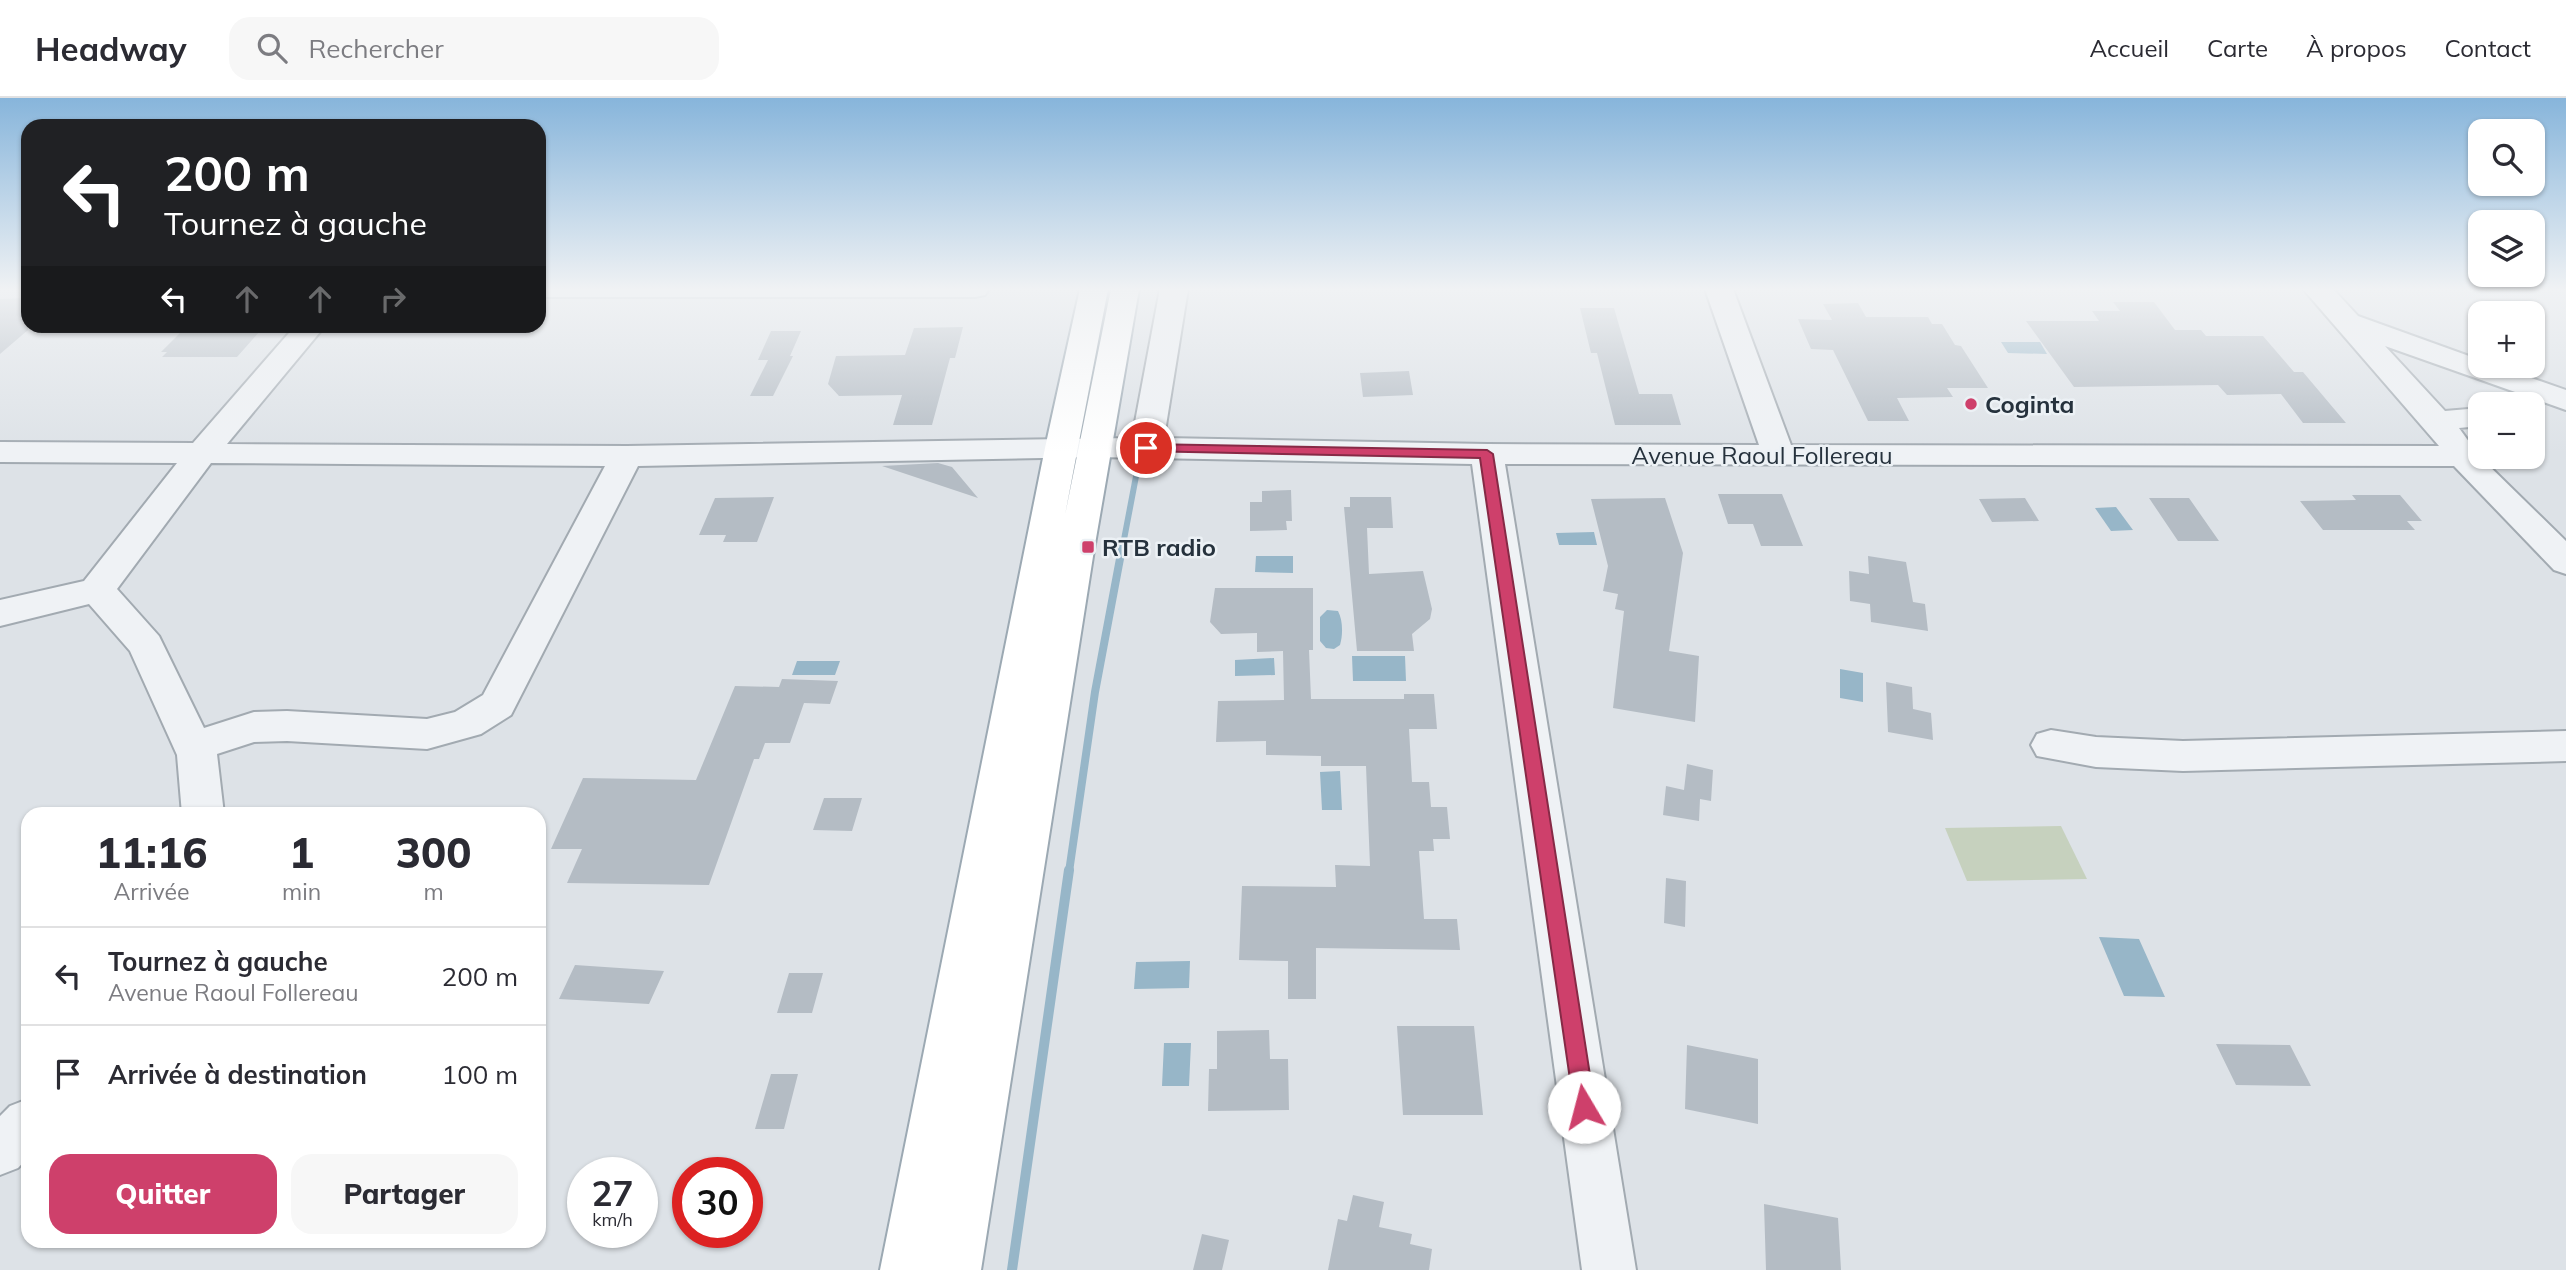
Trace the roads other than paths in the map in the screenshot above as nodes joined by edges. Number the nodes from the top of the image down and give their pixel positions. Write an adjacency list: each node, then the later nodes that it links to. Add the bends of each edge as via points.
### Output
1 (295, 344): 16 (street)
2 (1088, 344): 13 (main road)
3 (1109, 344): 13 (main road)
4 (1164, 344): 14 (street)
5 (1739, 344): 18 (street)
6 (2368, 344): 12 (street)
7 (2408, 344): 8 (street)
8 (2566, 401)
9 (2566, 407): 10 (street)
10 (2545, 409)
11 (2468, 418): 12 (street)
12 (2437, 421): 20 (street)
13 (1078, 447): 14 (street, Avenue Raoul Follereau); 19 (street, Avenue Raoul Follereau); 30 (main road); 31 (main road)
14 (1146, 448): 17 (street, Avenue Raoul Follereau)
15 (0, 452): 16 (street, Avenue Raoul Follereau)
16 (202, 452): 19 (street, Avenue Raoul Follereau); 22 (street)
17 (1487, 454): 18 (street, Avenue Raoul Follereau); 32 (street)
18 (1779, 455): 20 (street, Avenue Raoul Follereau)
19 (626, 456): 25 (street, via 497,705 467,724 427,734 254,727)
20 (2463, 456): 21 (street)
21 (2566, 562)
22 (97, 590): 23 (street); 25 (street, via 145,645)
23 (0, 613)
24 (2051, 745): 26 (street, via 2183,756)
25 (193, 746): 27 (street)
26 (2566, 746)
27 (202, 807)
28 (21, 1129): 29 (street)
29 (0, 1151)
30 (906, 1270)
31 (954, 1270)
32 (1609, 1270)

